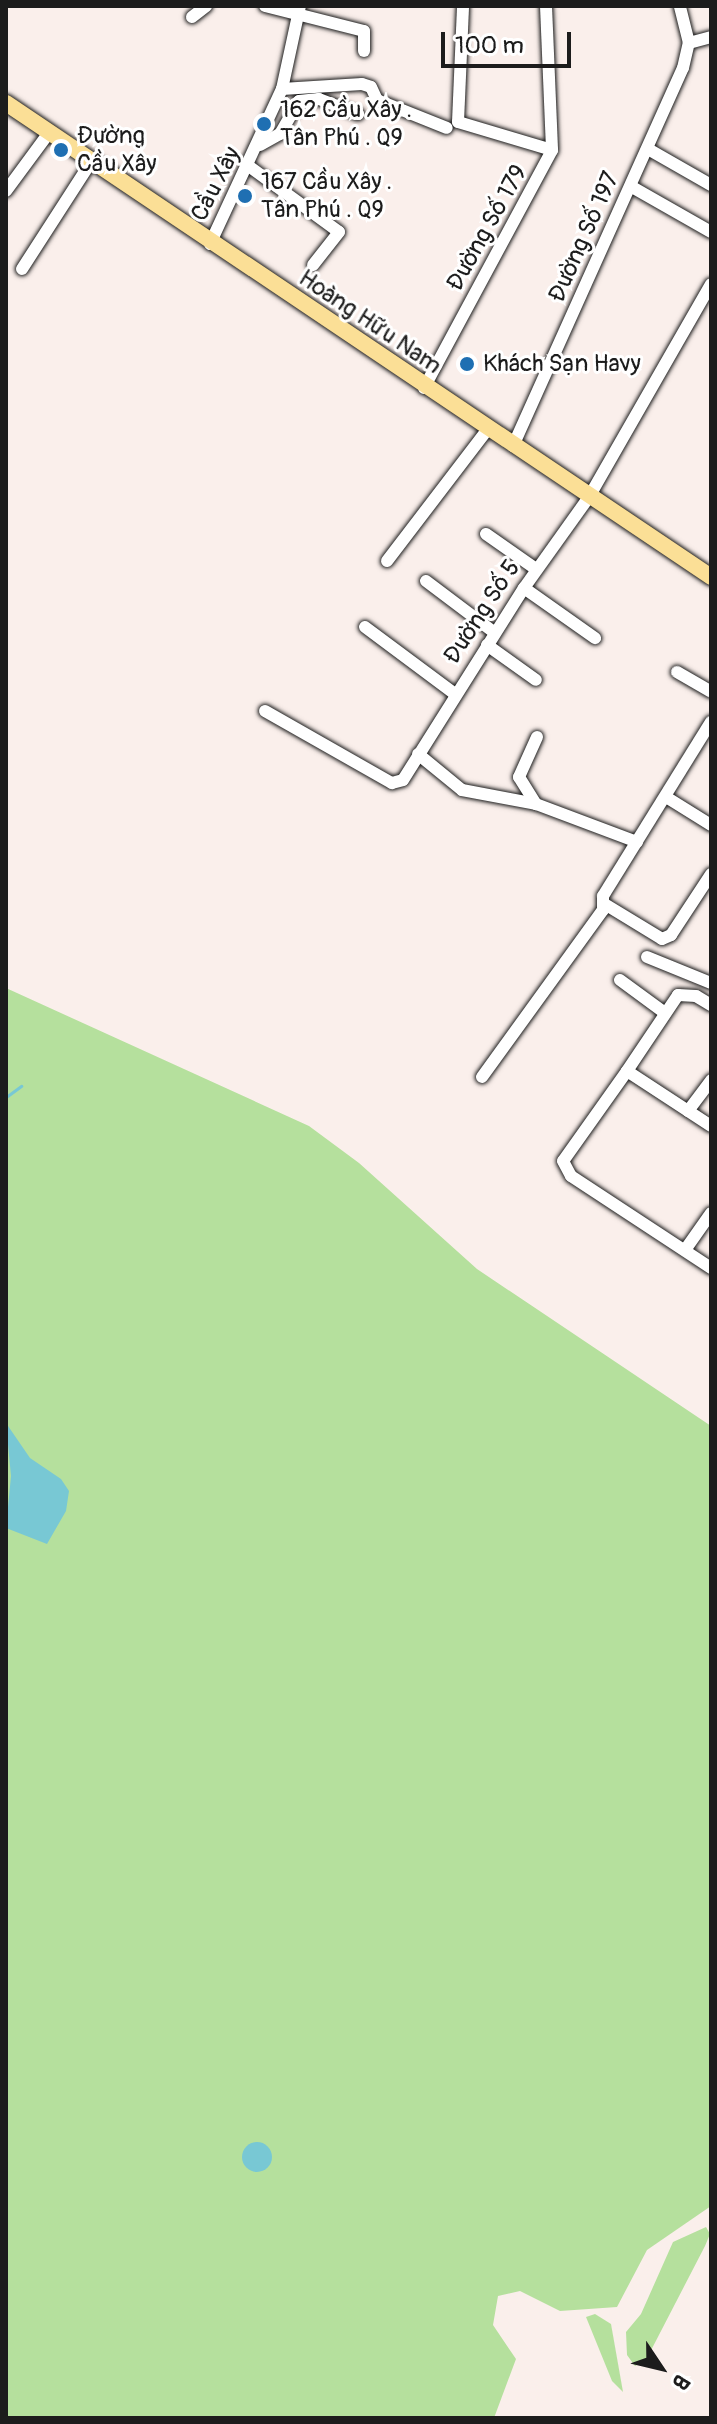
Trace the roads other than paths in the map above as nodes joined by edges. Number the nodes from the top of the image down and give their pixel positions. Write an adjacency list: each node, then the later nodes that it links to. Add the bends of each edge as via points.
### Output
1 (206, 6): 7 (street)
2 (265, 6): 6 (street)
3 (463, 6): 18 (street, Đường Số 179, via 458,122)
4 (546, 6): 18 (street)
5 (680, 6): 9 (street)
6 (299, 11): 10 (street, via 364,31); 11 (street, Cầu Xây)
7 (192, 17)
8 (711, 37): 9 (street)
9 (689, 43): 17 (street, Đường Số 197)
10 (364, 51)
11 (282, 89): 14 (street, via 362,84 371,87 377,100); 16 (street, Cầu Xây)
12 (6, 103): 15 (main road, Hoàng Hữu Nam)
13 (358, 114): 16 (street, via 319,99 299,101 280,134)
14 (447, 128)
15 (48, 134): 19 (main road, Hoàng Hữu Nam); 23 (street)
16 (260, 145): 20 (street, Cầu Xây)
17 (648, 149): 21 (street); 22 (street, Đường Số 197)
18 (552, 150): 29 (street, Đường Số 179)
19 (91, 162): 25 (main road, Hoàng Hữu Nam); 27 (street)
20 (250, 167): 25 (street, Cầu Xây); 26 (street, via 339,232)
21 (711, 185)
22 (632, 187): 24 (street); 31 (street, Đường Số 197)
23 (6, 191)
24 (711, 232)
25 (210, 244): 29 (main road, Hoàng Hữu Nam)
26 (313, 265)
27 (22, 269)
28 (711, 284): 32 (street, Đường Số 5)
29 (424, 388): 30 (main road, Hoàng Hữu Nam)
30 (487, 430): 31 (main road, Hoàng Hữu Nam); 34 (street)
31 (513, 446): 32 (main road, Hoàng Hữu Nam)
32 (589, 497): 35 (street, Đường Số 5); 36 (main road, Hoàng Hữu Nam)
33 (486, 534): 35 (street)
34 (387, 561)
35 (536, 569): 38 (street, Đường Số 5)
36 (711, 577)
37 (426, 581): 40 (street)
38 (524, 588): 40 (street, Đường Số 5); 41 (street)
39 (365, 627): 46 (street)
40 (495, 633): 42 (street, Đường Số 5)
41 (595, 638)
42 (487, 645): 44 (street); 46 (street, Đường Số 5)
43 (677, 672): 45 (street)
44 (536, 680)
45 (711, 692)
46 (455, 694): 50 (street, Đường Số 5)
47 (265, 711): 50 (street, Đường Số 5, via 392,783 403,780)
48 (711, 722): 51 (street)
49 (537, 737): 52 (street, via 519,777)
50 (418, 754): 52 (street, via 462,790)
51 (666, 797): 53 (street); 54 (street)
52 (536, 804): 54 (street)
53 (711, 825)
54 (637, 842): 56 (street)
55 (711, 874): 56 (street, via 671,935 662,939)
56 (603, 903): 63 (street)
57 (647, 957): 59 (street)
58 (620, 980): 61 (street)
59 (711, 983)
60 (711, 1005): 61 (street, via 696,996 678,995)
61 (665, 1013): 62 (street)
62 (627, 1071): 65 (street); 68 (street, via 563,1161 571,1176)
63 (482, 1077)
64 (711, 1080): 65 (street)
65 (688, 1111): 66 (street)
66 (711, 1126)
67 (711, 1213): 68 (street)
68 (685, 1250): 69 (street)
69 (711, 1268)

